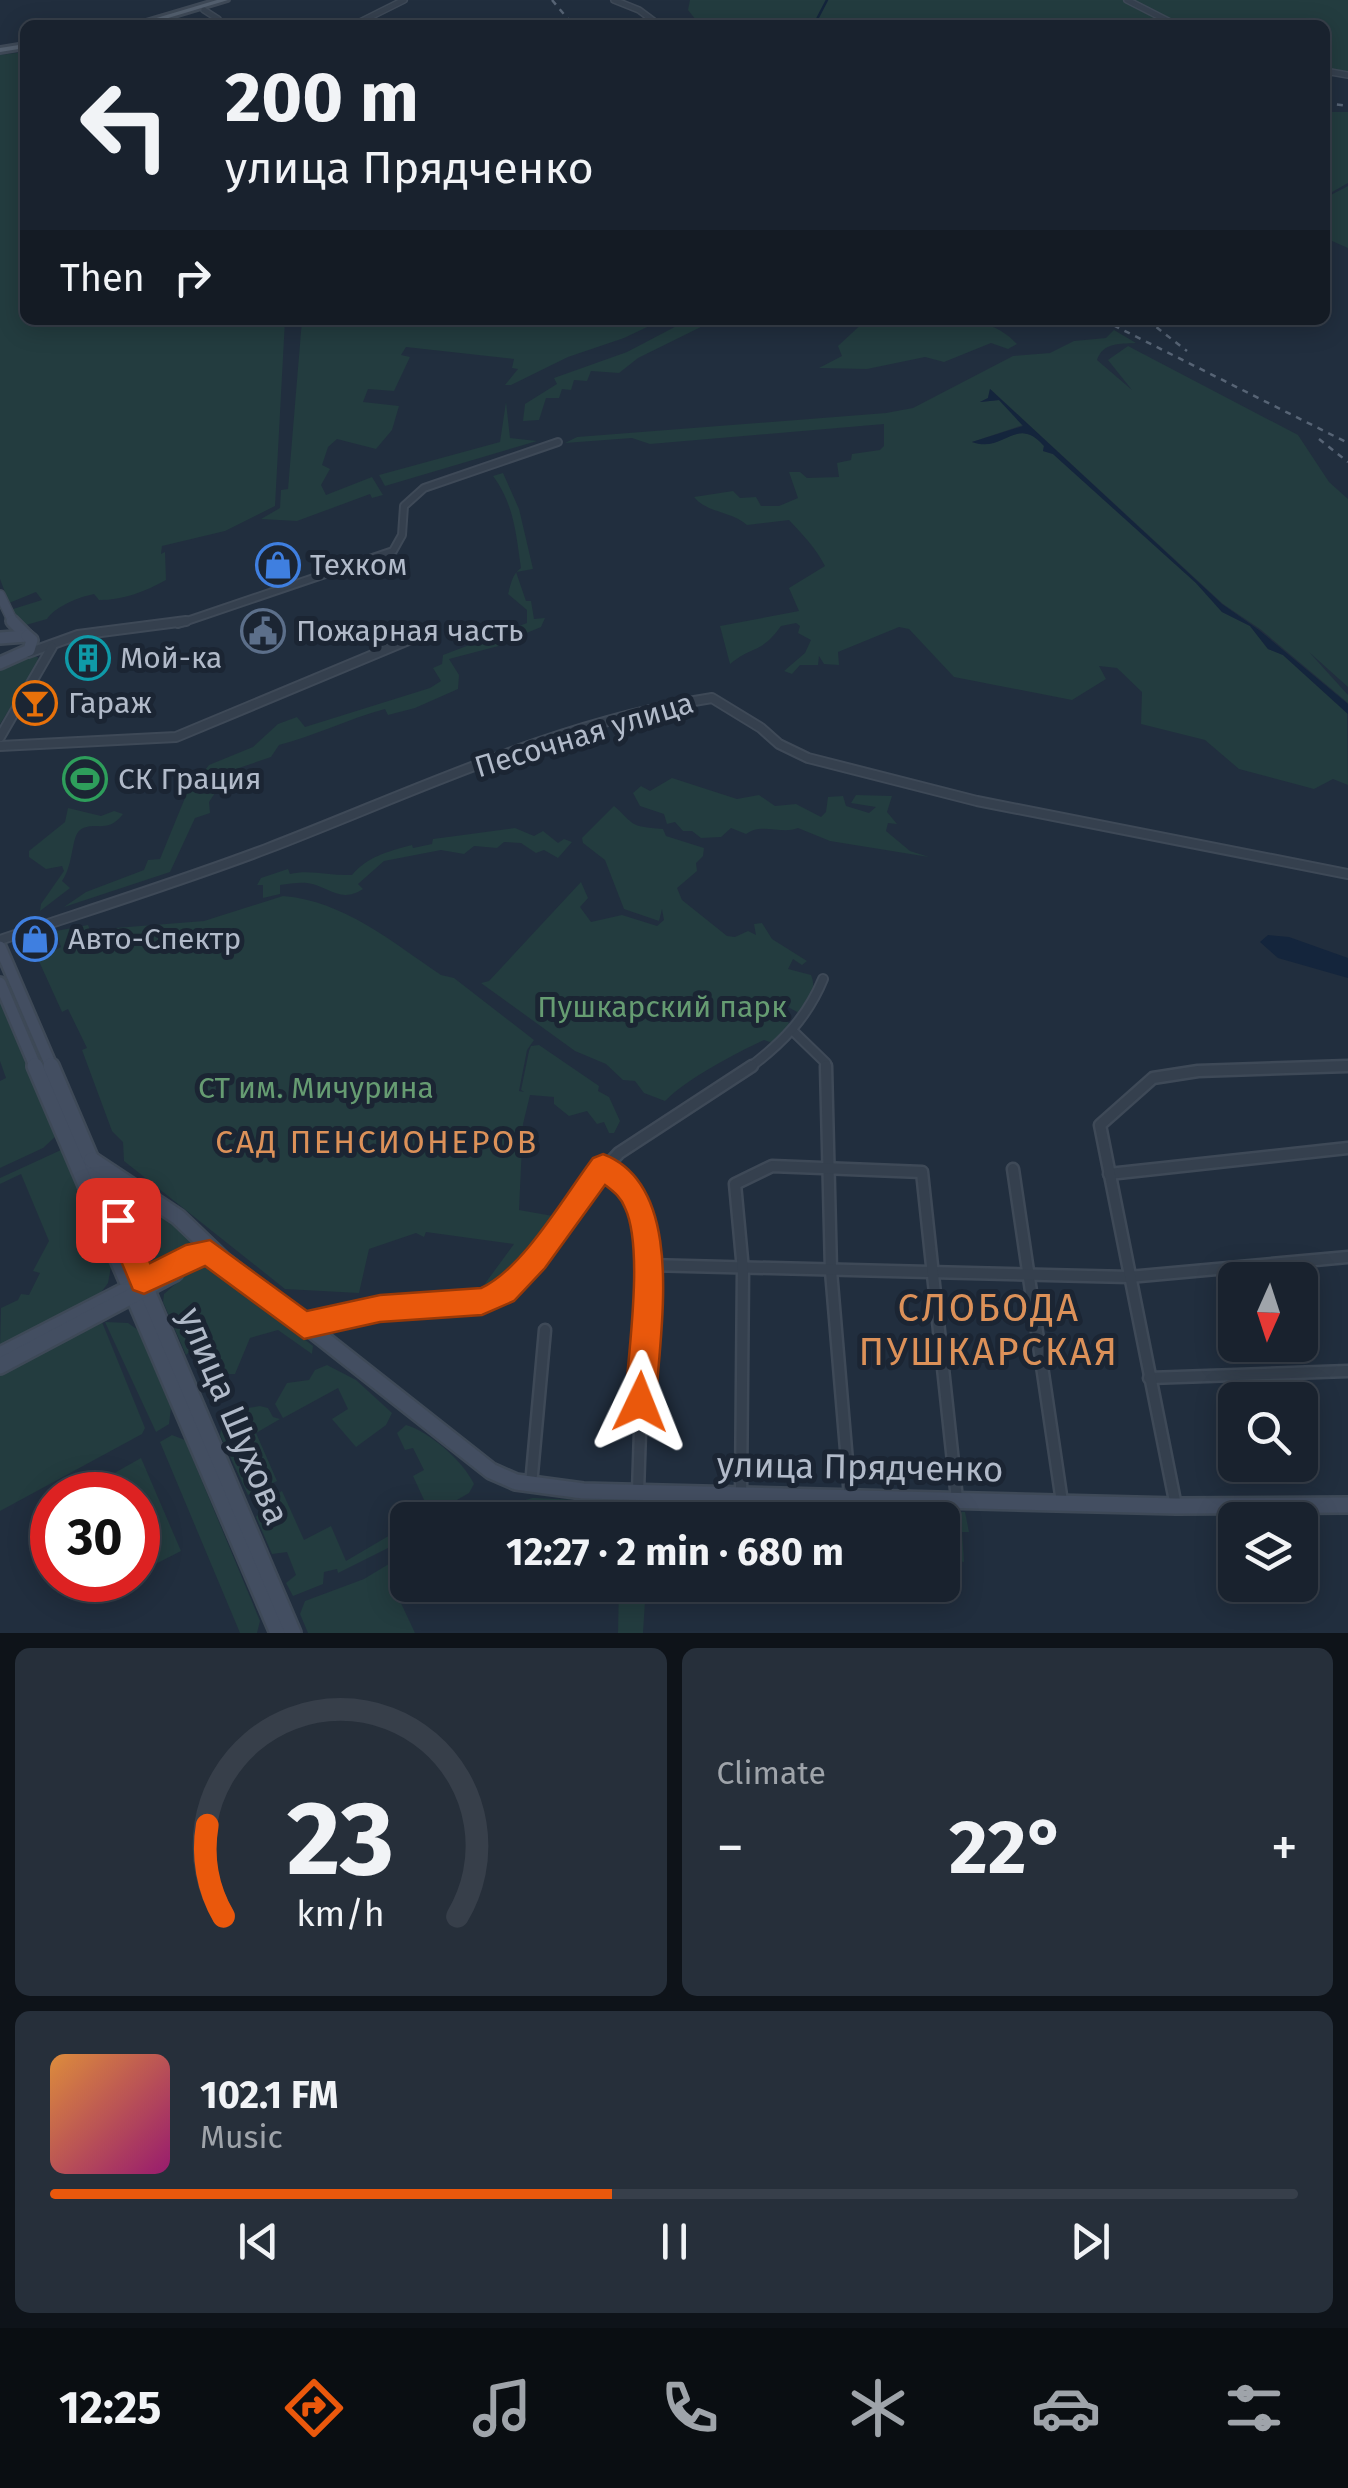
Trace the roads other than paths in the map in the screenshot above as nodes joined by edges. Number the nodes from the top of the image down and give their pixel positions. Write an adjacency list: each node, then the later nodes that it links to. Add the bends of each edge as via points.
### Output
1 (225, 0): 6 (main road)
2 (232, 0): 6 (main road)
3 (404, 0): 10 (street)
4 (614, 0): 11 (street)
5 (1127, 0): 12 (street)
6 (203, 9): 7 (main road); 8 (main road); 9 (street)
7 (158, 20)
8 (166, 20)
9 (218, 20)
10 (364, 20)
11 (652, 20)
12 (1166, 20)
13 (558, 442): 17 (street, via 409,497 400,512 400,545 393,551 175,626)
14 (0, 594): 17 (main road, via 12,622)
15 (423, 634): 20 (street, via 176,737)
16 (0, 638): 17 (main road)
17 (36, 645): 18 (main road); 19 (street)
18 (0, 663)
19 (0, 738)
20 (0, 746)
21 (1348, 874): 22 (street, Песочная улица, via 978,801 808,758 712,698 582,729)
22 (0, 943): 23 (main road, улица Шухова)
23 (5, 973): 28 (main road, улица Шухова)
24 (824, 978): 26 (street)
25 (0, 983): 28 (main road, улица Шухова)
26 (794, 1032): 31 (street); 32 (street, via 826,1063)
27 (1348, 1066): 34 (street, via 1153,1078 1100,1125)
28 (75, 1137): 30 (main road, улица Шухова)
29 (1348, 1148): 34 (street)
30 (87, 1160): 36 (main road, улица Прядченко, via 136,1186); 43 (main road, улица Шухова)
31 (603, 1166): 37 (street, via 628,1186 641,1209); 44 (street, via 504,1292 482,1301 380,1308)
32 (829, 1168): 38 (street, via 772,1166 734,1184); 39 (street); 40 (street, via 922,1172)
33 (1012, 1169): 41 (street)
34 (1109, 1174): 42 (street)
35 (1348, 1257): 42 (street)
36 (222, 1259): 43 (main road, via 197,1262); 44 (main road, улица Прядченко)
37 (648, 1265): 38 (street); 51 (street)
38 (743, 1270): 39 (street); 52 (street)
39 (830, 1271): 40 (street); 53 (street)
40 (930, 1272): 41 (street); 54 (street)
41 (1030, 1275): 42 (street); 55 (street)
42 (1129, 1277): 49 (street)
43 (138, 1289): 46 (main road); 47 (main road); 58 (main road, улица Шухова); 58 (main road, улица Шухова, via 283,1610)
44 (304, 1325): 50 (main road, улица Прядченко, via 464,1453)
45 (544, 1330): 50 (street)
46 (0, 1356)
47 (0, 1366)
48 (1348, 1371): 49 (street)
49 (1149, 1378): 56 (street)
50 (531, 1486): 51 (main road, улица Прядченко)
51 (638, 1492): 52 (main road, улица Прядченко)
52 (741, 1494): 53 (main road, улица Прядченко)
53 (850, 1497): 54 (main road, улица Прядченко)
54 (957, 1499): 55 (main road, улица Прядченко)
55 (1062, 1502): 56 (main road, улица Прядченко)
56 (1176, 1506): 57 (main road, улица Прядченко)
57 (1348, 1506)
58 (283, 1632)

